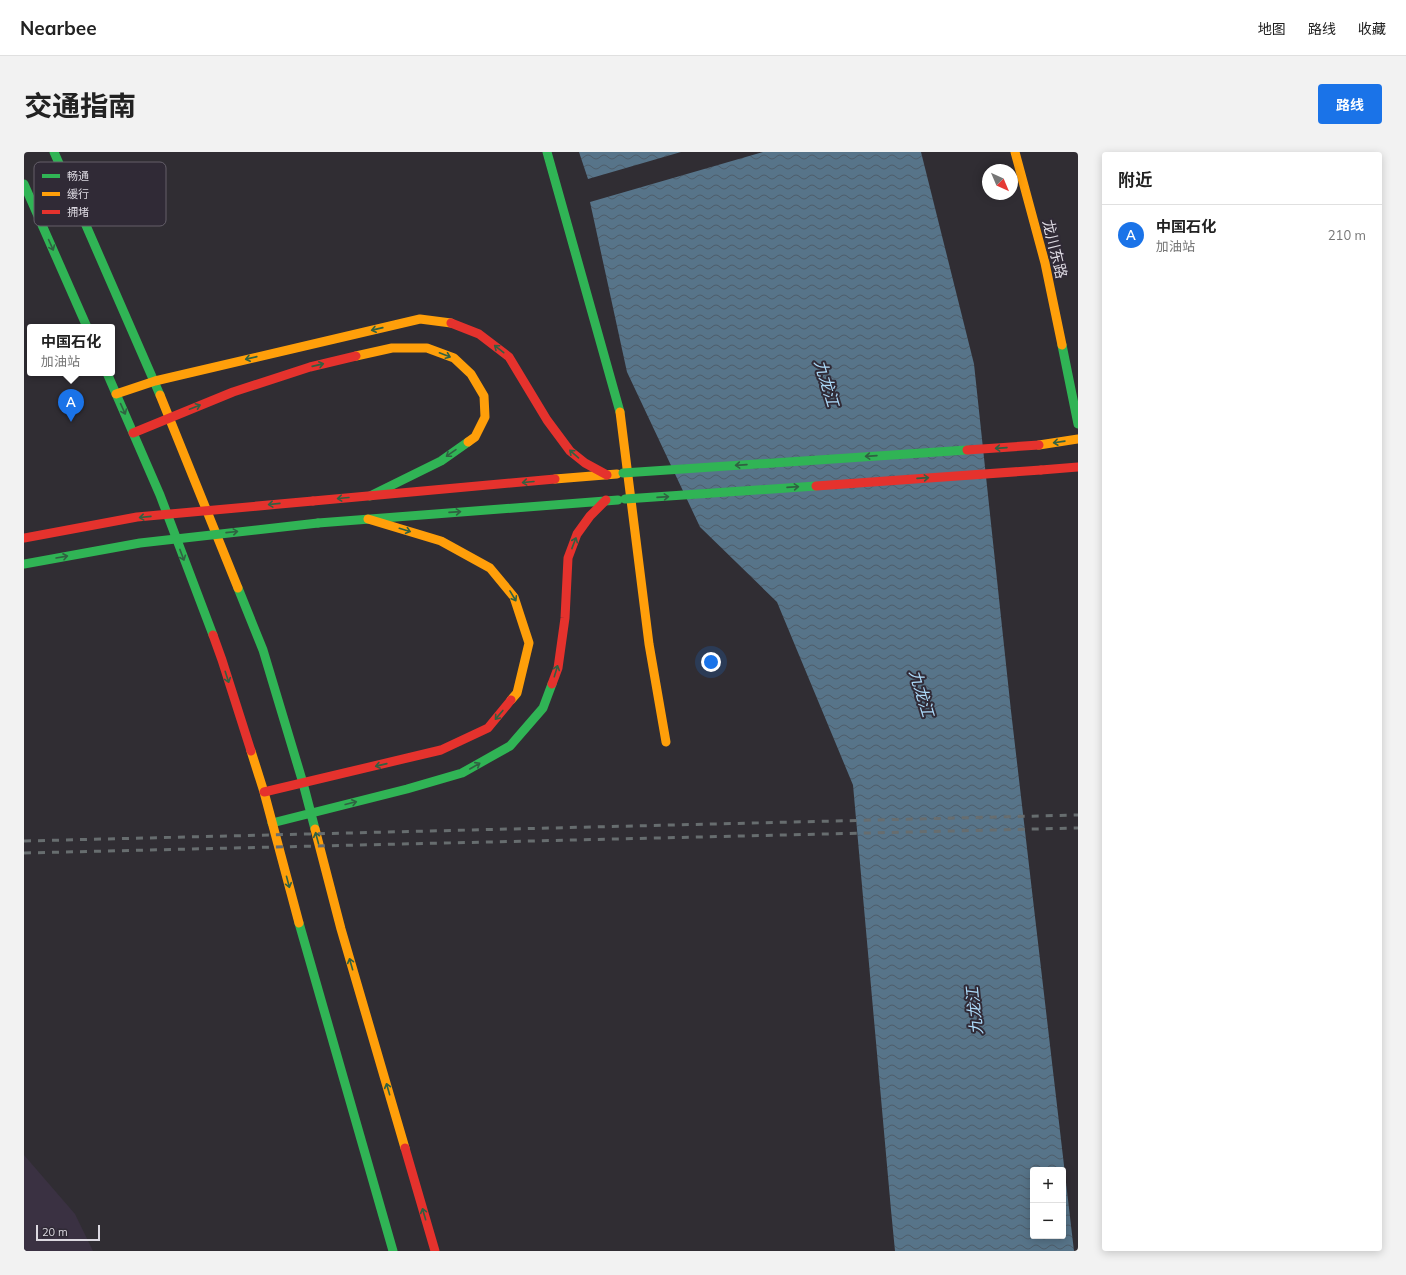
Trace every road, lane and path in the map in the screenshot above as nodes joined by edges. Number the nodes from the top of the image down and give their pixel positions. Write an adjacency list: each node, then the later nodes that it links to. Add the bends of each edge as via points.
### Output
1 (54, 152): 4 (main road)
2 (547, 152): 24 (main road, via 621,416 649,644)
3 (1014, 152): 14 (main road, 龙川东路, via 1045,263)
4 (58, 162)
5 (24, 184): 6 (main road, one-way to 6)
6 (34, 207)
7 (43, 226): 9 (main road, one-way to 9)
8 (87, 226): 11 (main road)
9 (86, 324)
10 (108, 376): 12 (main road)
11 (155, 380): 12 (main road); 13 (main road); 18 (main road, one-way to 11, via 570,451 547,420 509,357 479,334 455,324 420,319)
12 (116, 394): 15 (main road, one-way to 15)
13 (170, 417): 15 (main road); 19 (main road, one-way to 19, via 233,392 310,367 392,348 427,348 454,358 471,374 484,396 485,417 475,437 441,461); 25 (main road, via 263,650)
14 (1078, 424)
15 (133, 433): 26 (main road, one-way to 26, via 160,496 222,660)
16 (1078, 439): 18 (main road, one-way to 18, bridge, via 1039,445)
17 (1078, 467): 20 (main road, one-way to 17, bridge)
18 (607, 475): 19 (main road, one-way to 19)
19 (370, 496): 22 (main road, one-way to 22, bridge, via 137,518)
20 (606, 500): 21 (main road, one-way to 20); 27 (main road, one-way to 20, via 462,773 510,746 543,708 558,668 565,618 568,558 578,534 590,516)
21 (368, 519): 23 (main road, one-way to 21, bridge, via 140,543); 25 (main road, one-way to 25, via 441,541 490,568 514,597 529,643 526,658 517,693 488,728 441,750)
22 (24, 538)
23 (24, 564)
24 (666, 742)
25 (303, 783): 26 (main road); 27 (main road)
26 (264, 792): 28 (main road)
27 (310, 814): 28 (main road); 30 (main road, one-way to 27)
28 (272, 823): 29 (main road, one-way to 29)
29 (393, 1251)
30 (435, 1251)

